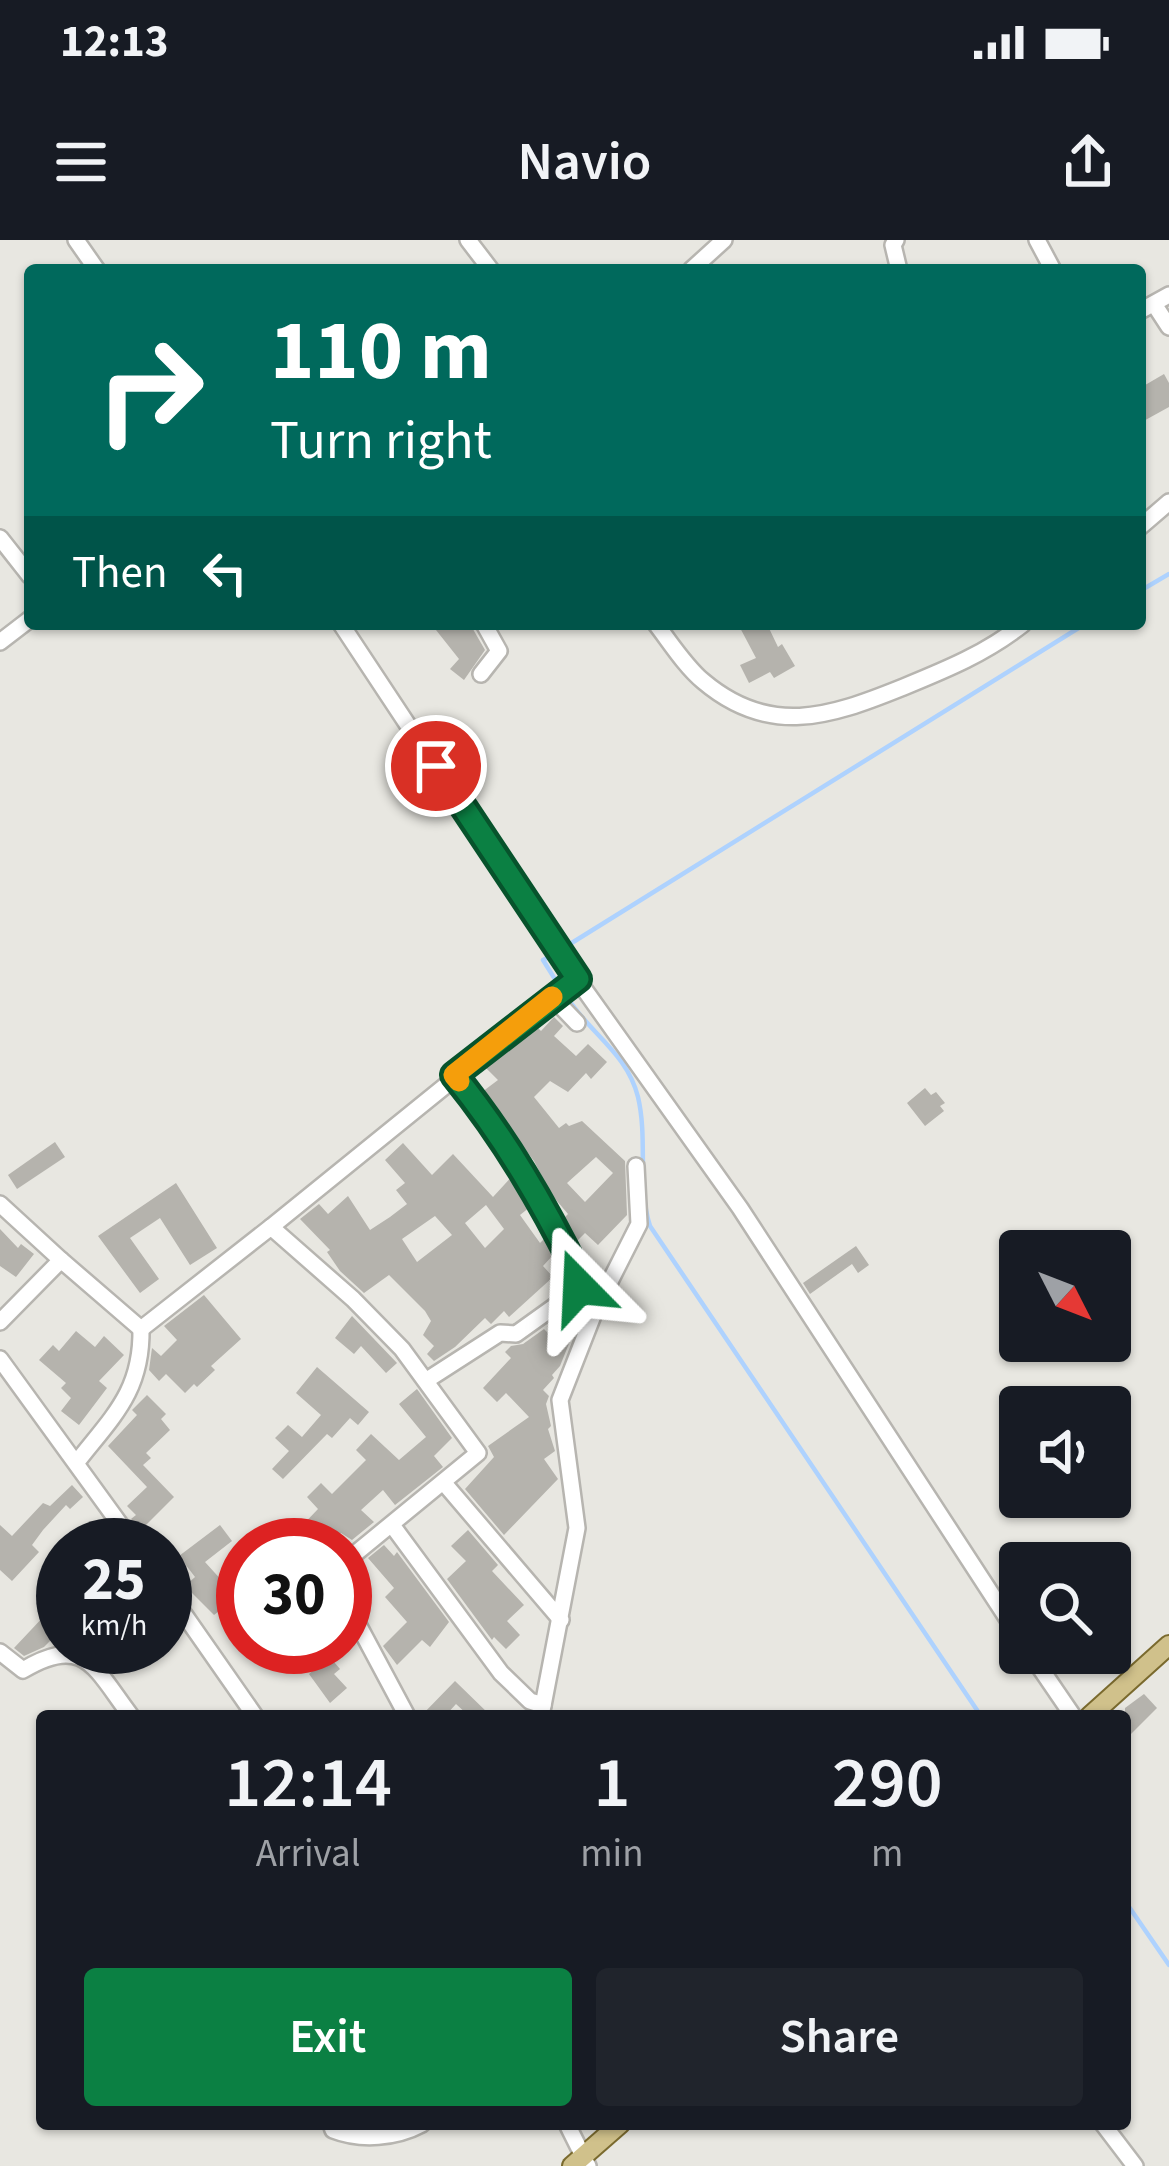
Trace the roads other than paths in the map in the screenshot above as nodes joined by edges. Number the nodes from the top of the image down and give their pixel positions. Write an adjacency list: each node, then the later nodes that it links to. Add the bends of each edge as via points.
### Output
1 (468, 240): 3 (street)
2 (724, 240): 4 (street)
3 (486, 264)
4 (698, 264)
5 (1154, 303): 6 (street)
6 (1169, 327)
7 (1169, 502): 8 (street)
8 (1146, 522)
9 (0, 538): 10 (street)
10 (24, 568)
11 (24, 624): 16 (street)
12 (345, 630): 18 (street, via 559,952)
13 (487, 630): 17 (street, via 499,651)
14 (661, 630): 15 (street, via 701,680 747,709 815,718 965,662)
15 (1014, 630)
16 (0, 642)
17 (481, 674)
18 (564, 989): 19 (street); 20 (street); 34 (street, via 740,1208)
19 (577, 1024)
20 (457, 1073): 23 (street); 28 (street, via 524,1168 581,1281 518,1333 500,1334)
21 (635, 1166): 35 (street, via 639,1224 560,1400 577,1528)
22 (0, 1204): 24 (street)
23 (271, 1226): 26 (street); 28 (street, via 369,1314)
24 (61, 1260): 25 (street); 26 (street)
25 (0, 1322)
26 (141, 1329): 29 (street, via 142,1363 127,1396)
27 (0, 1359): 29 (street)
28 (427, 1380): 30 (street, via 478,1453)
29 (77, 1462): 31 (street)
30 (444, 1484): 32 (street); 35 (street)
31 (116, 1518)
32 (392, 1525): 33 (street); 44 (street, via 501,1673)
33 (372, 1541)
34 (999, 1606)
35 (561, 1620): 45 (street)
36 (192, 1626): 42 (street)
37 (1169, 1645): 47 (main road)
38 (372, 1651): 43 (street)
39 (0, 1652): 41 (street, via 23,1670 41,1658 76,1654)
40 (1044, 1674): 46 (street)
41 (126, 1710)
42 (251, 1710)
43 (404, 1710)
44 (541, 1710)
45 (542, 1710)
46 (1069, 1710)
47 (1097, 1710)
48 (333, 2130): 49 (street, via 378,2137)
49 (402, 2130)
50 (569, 2130): 53 (street)
51 (614, 2130): 53 (main road)
52 (1108, 2130): 54 (street)
53 (581, 2163)
54 (1135, 2166)

